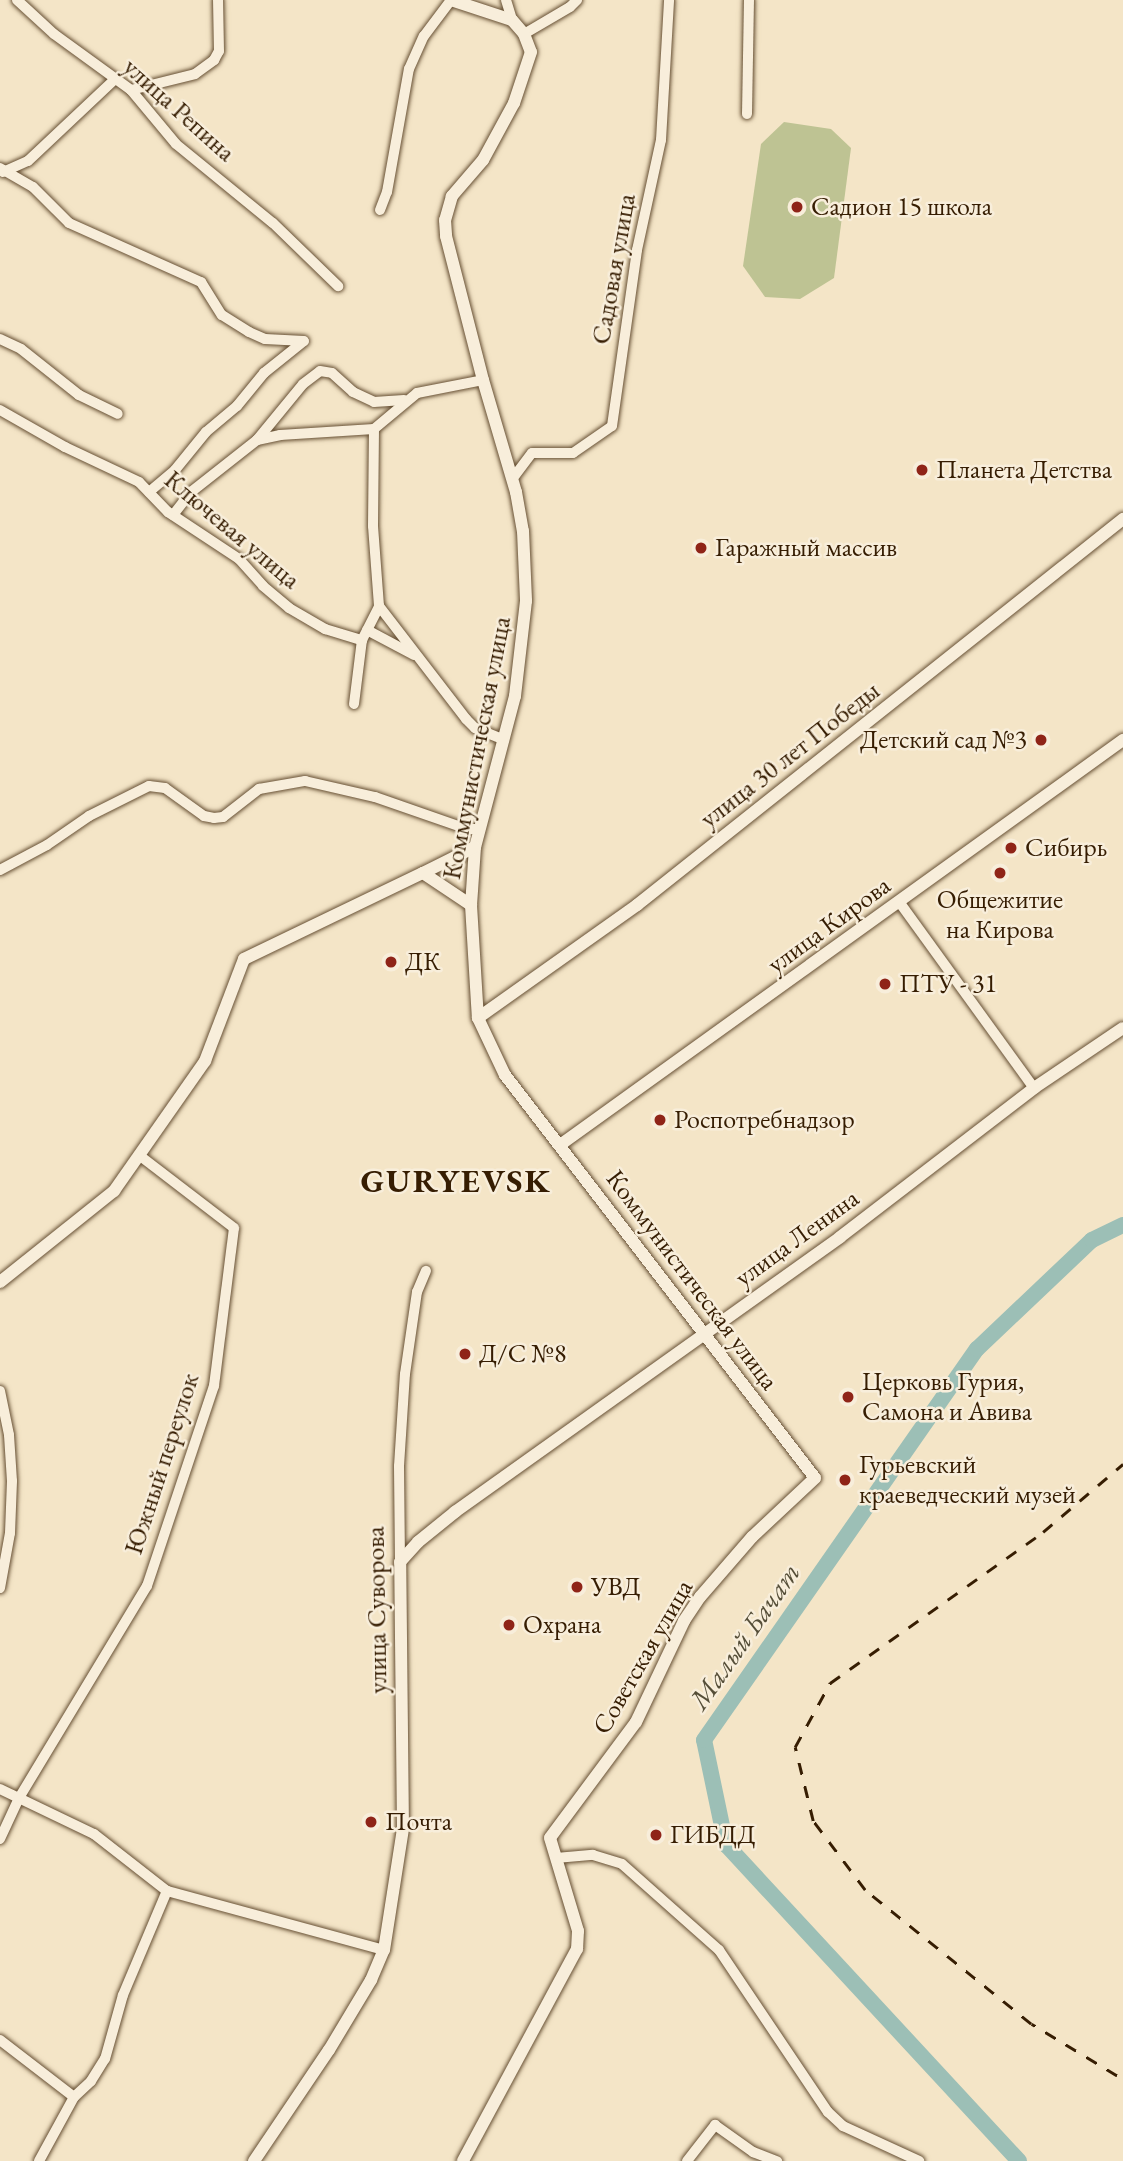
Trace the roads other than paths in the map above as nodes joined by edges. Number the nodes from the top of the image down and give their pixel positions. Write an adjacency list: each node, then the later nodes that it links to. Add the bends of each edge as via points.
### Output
1 (17, 0): 10 (street, улица Репина)
2 (218, 0): 11 (street, via 219,51 214,60 195,74)
3 (451, 0): 8 (street); 14 (street, via 424,36 409,69)
4 (506, 0): 8 (street)
5 (577, 0): 9 (street)
6 (669, 0): 23 (street, Садовая улица, via 661,140 637,250 612,426 573,453 532,453)
7 (749, 0): 12 (street)
8 (512, 20): 9 (street)
9 (524, 34): 17 (street, Коммунистическая улица, via 531,52 514,103 482,160 452,197 445,220)
10 (114, 80): 11 (street, улица Репина); 13 (street, via 28,161)
11 (131, 90): 15 (street, улица Репина, via 176,144 273,223)
12 (747, 114)
13 (2, 171): 24 (street, via 33,187 69,223 201,282 222,315 249,332 265,339 304,341 264,373 237,406)
14 (380, 210)
15 (338, 286)
16 (0, 340): 20 (street, via 21,349 79,395)
17 (482, 380): 18 (street, via 424,390); 23 (street, Коммунистическая улица)
18 (407, 400): 21 (street); 22 (street, via 374,402 332,373 317,372)
19 (0, 410): 24 (street, Ключевая улица, via 139,482)
20 (118, 414)
21 (374, 429): 22 (street); 27 (street, via 373,526)
22 (257, 440): 25 (street, via 191,492)
23 (513, 478): 31 (street, Коммунистическая улица, via 523,531 526,613 523,653)
24 (149, 492): 25 (street, Ключевая улица)
25 (173, 515): 28 (street, Ключевая улица, via 239,559 269,593 309,621 341,635)
26 (1123, 519): 39 (street, улица 30 лет Победы, via 637,905)
27 (379, 606): 28 (street); 29 (street)
28 (365, 635): 29 (street, Ключевая улица); 30 (street)
29 (417, 657): 31 (street, via 470,723)
30 (354, 704)
31 (504, 740): 33 (street, Коммунистическая улица)
32 (1123, 740): 37 (street, улица Кирова)
33 (480, 829): 34 (street, Коммунистическая улица); 35 (street, via 305,781 259,789 223,817 214,818 204,816 165,788 149,786)
34 (475, 847): 36 (street); 38 (street, Коммунистическая улица)
35 (0, 870)
36 (423, 873): 38 (street); 43 (street, via 244,959 205,1061)
37 (900, 903): 41 (street); 42 (street, улица Кирова)
38 (471, 905): 39 (street, Коммунистическая улица)
39 (478, 1018): 42 (street, Коммунистическая улица, via 505,1075)
40 (1123, 1028): 41 (street, улица Ленина)
41 (1034, 1088): 46 (street, улица Ленина, via 840,1237)
42 (560, 1145): 46 (street, Коммунистическая улица)
43 (139, 1156): 45 (street, via 114,1191); 52 (street, Южный переулок, via 234,1228 214,1386 147,1586)
44 (426, 1271): 49 (street, улица Суворова, via 418,1292 405,1374 399,1466)
45 (0, 1282)
46 (705, 1333): 48 (street, Коммунистическая улица); 49 (street, улица Ленина, via 455,1512)
47 (0, 1391): 50 (street, via 9,1436 12,1513)
48 (815, 1478): 56 (street, Советская улица, via 752,1536 700,1597 636,1722 550,1838)
49 (400, 1562): 58 (street, улица Суворова, via 403,1829)
50 (0, 1588)
51 (0, 1789): 52 (street)
52 (19, 1798): 54 (street); 57 (street, via 94,1835)
53 (0, 1817): 54 (street)
54 (5, 1828): 55 (street)
55 (0, 1839)
56 (556, 1858): 63 (street, via 578,1931 577,1949); 66 (street, via 593,1855 622,1864 719,1950 828,2112 843,2126)
57 (167, 1891): 58 (street); 60 (street, via 123,1995 105,2059)
58 (384, 1950): 62 (street, улица Суворова, via 329,2050)
59 (0, 2040): 60 (street)
60 (74, 2097): 61 (street)
61 (39, 2161)
62 (254, 2161)
63 (463, 2161)
64 (687, 2161): 65 (street, via 716,2125 753,2152)
65 (777, 2161)
66 (919, 2161)

